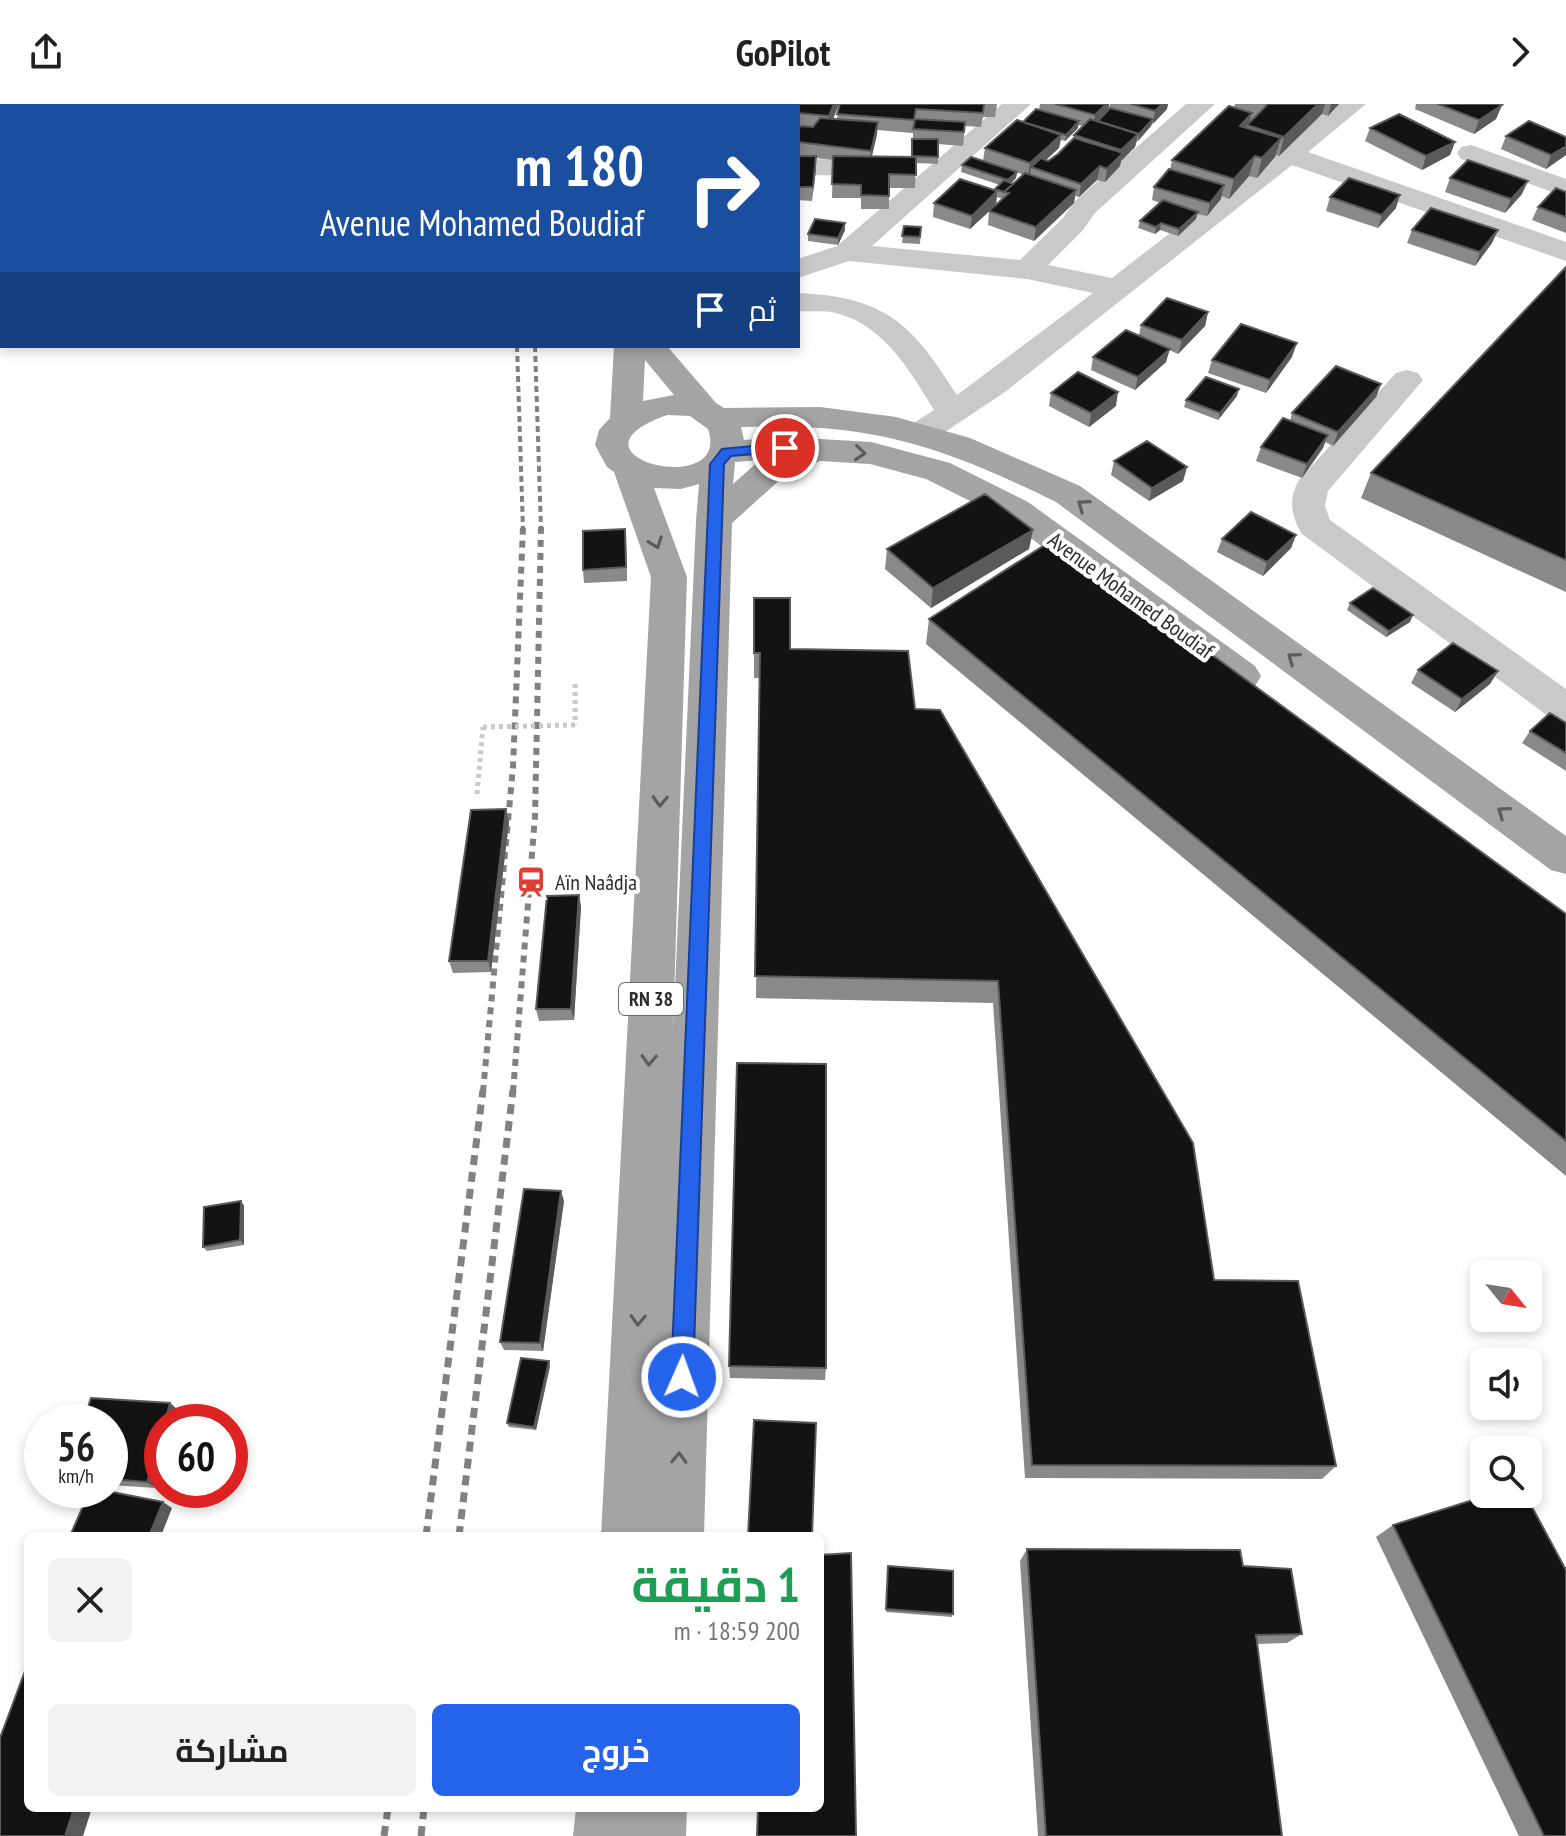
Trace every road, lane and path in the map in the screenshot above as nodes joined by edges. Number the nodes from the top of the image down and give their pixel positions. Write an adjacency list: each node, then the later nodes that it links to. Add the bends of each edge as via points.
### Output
1 (1018, 104): 7 (street)
2 (1202, 104): 12 (street, via 1085,207)
3 (1353, 104): 5 (street)
4 (1471, 153): 8 (street)
5 (1289, 155): 10 (street); 13 (street)
6 (800, 167): 7 (street)
7 (942, 169): 9 (street)
8 (1566, 189)
9 (847, 252): 11 (street); 12 (street)
10 (1566, 252)
11 (800, 268)
12 (1027, 270): 13 (street)
13 (1120, 289): 18 (street)
14 (800, 302): 18 (street, via 842,305 892,328)
15 (630, 348): 19 (main road, RN 38)
16 (651, 348): 21 (main road)
17 (1407, 380): 27 (street, via 1311,488 1308,506 1314,526)
18 (952, 413): 20 (street)
19 (626, 418): 21 (main road, via 664,405); 23 (main road, RN 38, via 614,431 611,445 616,459)
20 (921, 433): 21 (main road, Avenue Mohamed Boudiaf, via 854,421 760,415); 29 (main road, Avenue Mohamed Boudiaf, one-way to 20, via 1068,494)
21 (716, 436): 22 (main road, Avenue Mohamed Boudiaf); 23 (main road, via 693,475 665,479); 24 (main road, RN 38)
22 (816, 450): 24 (main road, via 772,468); 26 (main road, Avenue Mohamed Boudiaf, one-way to 26, via 871,453 938,471 1016,510)
23 (630, 470): 30 (main road, RN 38, one-way to 30, via 669,577)
24 (713, 521): 31 (main road, RN 38, one-way to 24)
25 (575, 684): 28 (path, bridge, via 575,725 483,727)
26 (1272, 699)
27 (1566, 709)
28 (477, 794)
29 (1566, 858)
30 (629, 1532)
31 (676, 1532)
32 (606, 1812): 34 (main road)
33 (657, 1812): 35 (main road)
34 (604, 1836)
35 (655, 1836)

